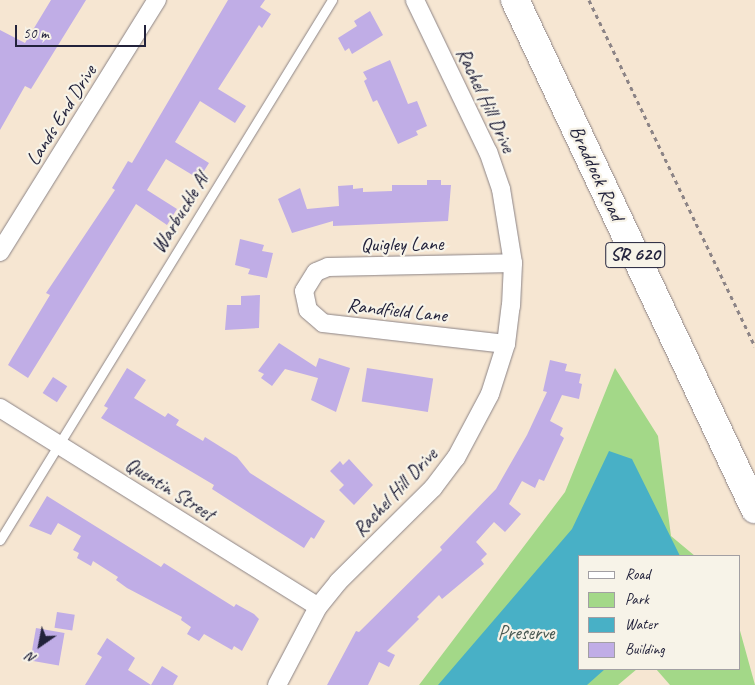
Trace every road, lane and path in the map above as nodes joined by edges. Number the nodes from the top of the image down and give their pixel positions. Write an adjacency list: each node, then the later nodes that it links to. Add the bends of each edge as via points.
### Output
1 (157, 0): 6 (street, Lands End Drive)
2 (332, 0): 12 (lane, Warbuckle Al)
3 (415, 0): 7 (street, Rachel Hill Drive, via 488,152 501,189)
4 (515, 0): 13 (main road, Braddock Road / SR 620)
5 (589, 0): 10 (path)
6 (0, 252)
7 (513, 263): 8 (street, Quigley Lane, via 328,267 316,272); 9 (street, Rachel Hill Drive)
8 (304, 291): 9 (street, Randfield Lane, via 308,310 323,323)
9 (506, 344): 15 (street, Rachel Hill Drive, via 490,394 456,458 433,488 338,582)
10 (755, 346)
11 (0, 408): 12 (street, Quentin Street)
12 (60, 445): 14 (lane, Warbuckle Al); 15 (street, Quentin Street)
13 (755, 509)
14 (0, 540)
15 (318, 607): 16 (street, Rachel Hill Drive)
16 (277, 685)

